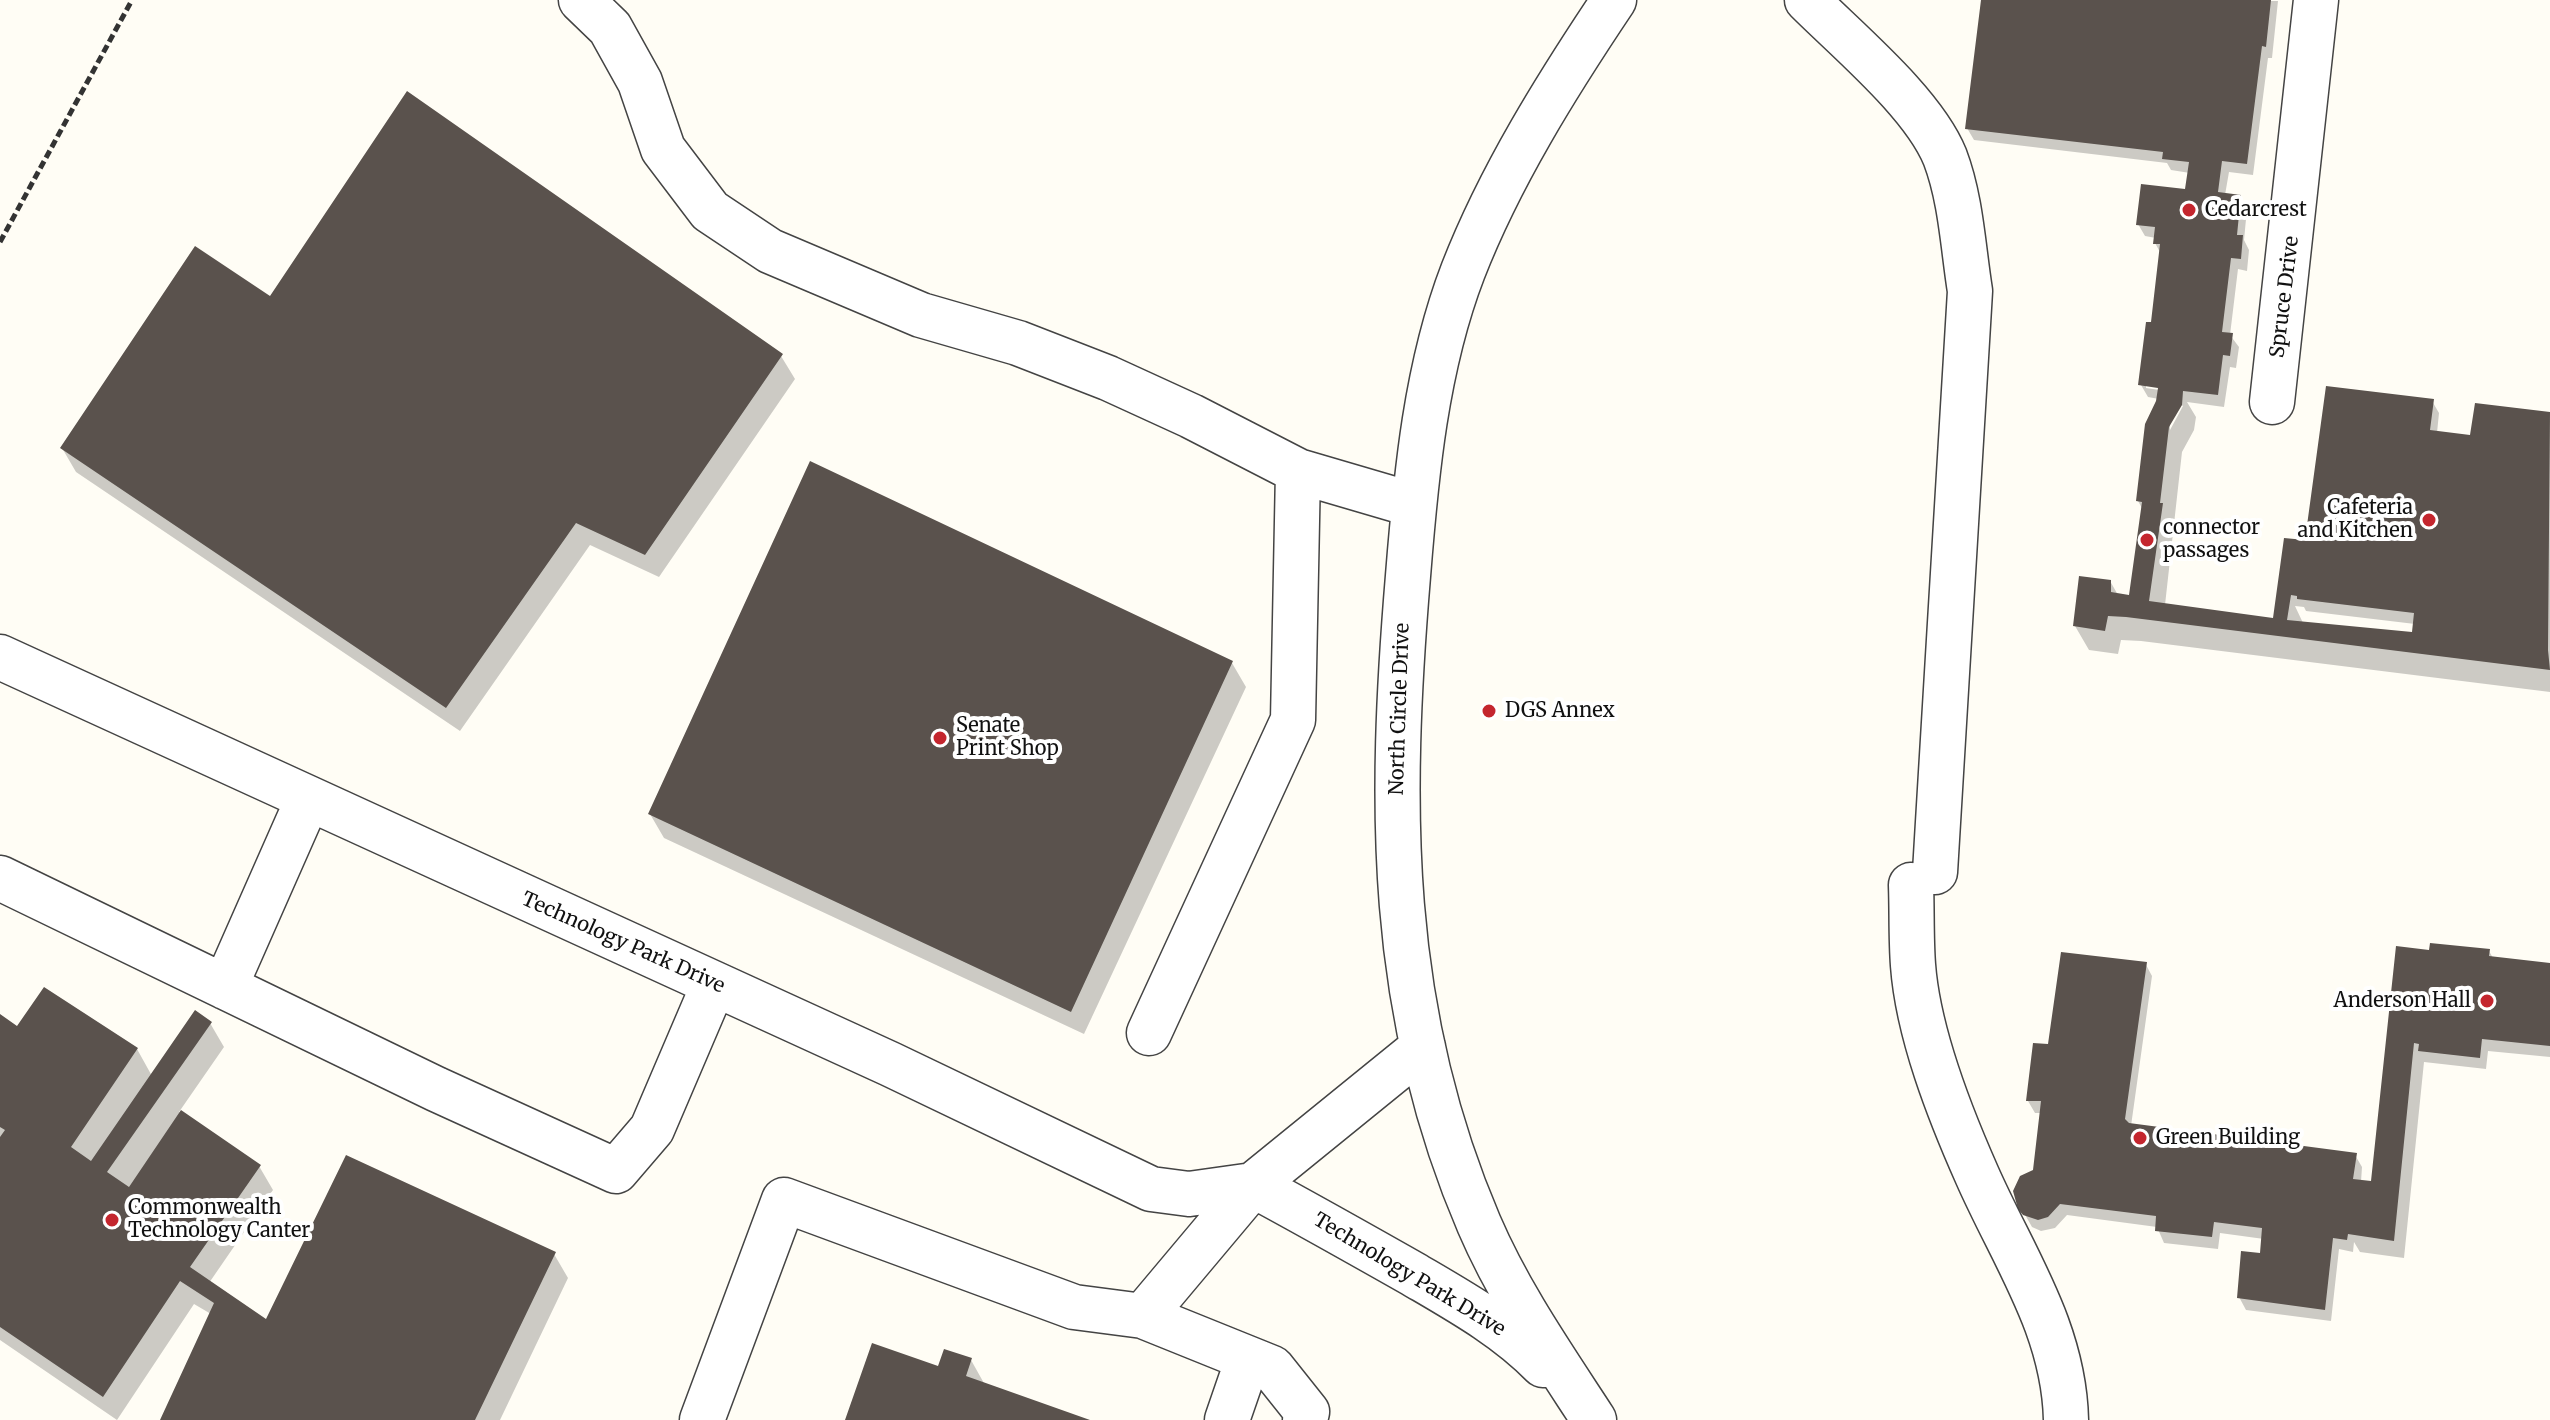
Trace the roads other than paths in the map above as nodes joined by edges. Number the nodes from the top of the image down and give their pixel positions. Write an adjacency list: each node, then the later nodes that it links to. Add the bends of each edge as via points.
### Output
1 (581, 0): 6 (street, via 610,28 640,82 663,149 710,211 770,251 921,315 1018,343 1108,378)
2 (1614, 0): 7 (street, North Circle Drive, via 1510,170 1462,272 1437,362)
3 (1807, 0): 22 (street, via 1911,103 1944,156 1957,204 1970,291 1913,967 1929,1048 1977,1175 2047,1318 2065,1389)
4 (2316, 0): 5 (street, Spruce Drive)
5 (2272, 402)
6 (1298, 471): 7 (street); 13 (street, via 1293,720)
7 (1414, 505): 14 (street, North Circle Drive, via 1396,785 1403,933)
8 (0, 657): 9 (street, Technology Park Drive)
9 (308, 799): 11 (street, Technology Park Drive); 12 (street)
10 (0, 878): 12 (street)
11 (714, 984): 12 (street, via 652,1129 616,1171); 15 (street, Technology Park Drive, via 1151,1189 1189,1194)
12 (225, 987)
13 (1149, 1033)
14 (1423, 1047): 15 (street); 18 (street, North Circle Drive, via 1449,1141 1498,1267)
15 (1253, 1185): 16 (street); 18 (street, Technology Park Drive, via 1493,1323 1525,1347)
16 (1143, 1316): 17 (street); 19 (street, via 1074,1307 784,1200)
17 (1248, 1359): 20 (street); 21 (street, via 1272,1368 1307,1412)
18 (1592, 1416)
19 (702, 1420)
20 (1227, 1420)
21 (1305, 1420)
22 (2066, 1420)

